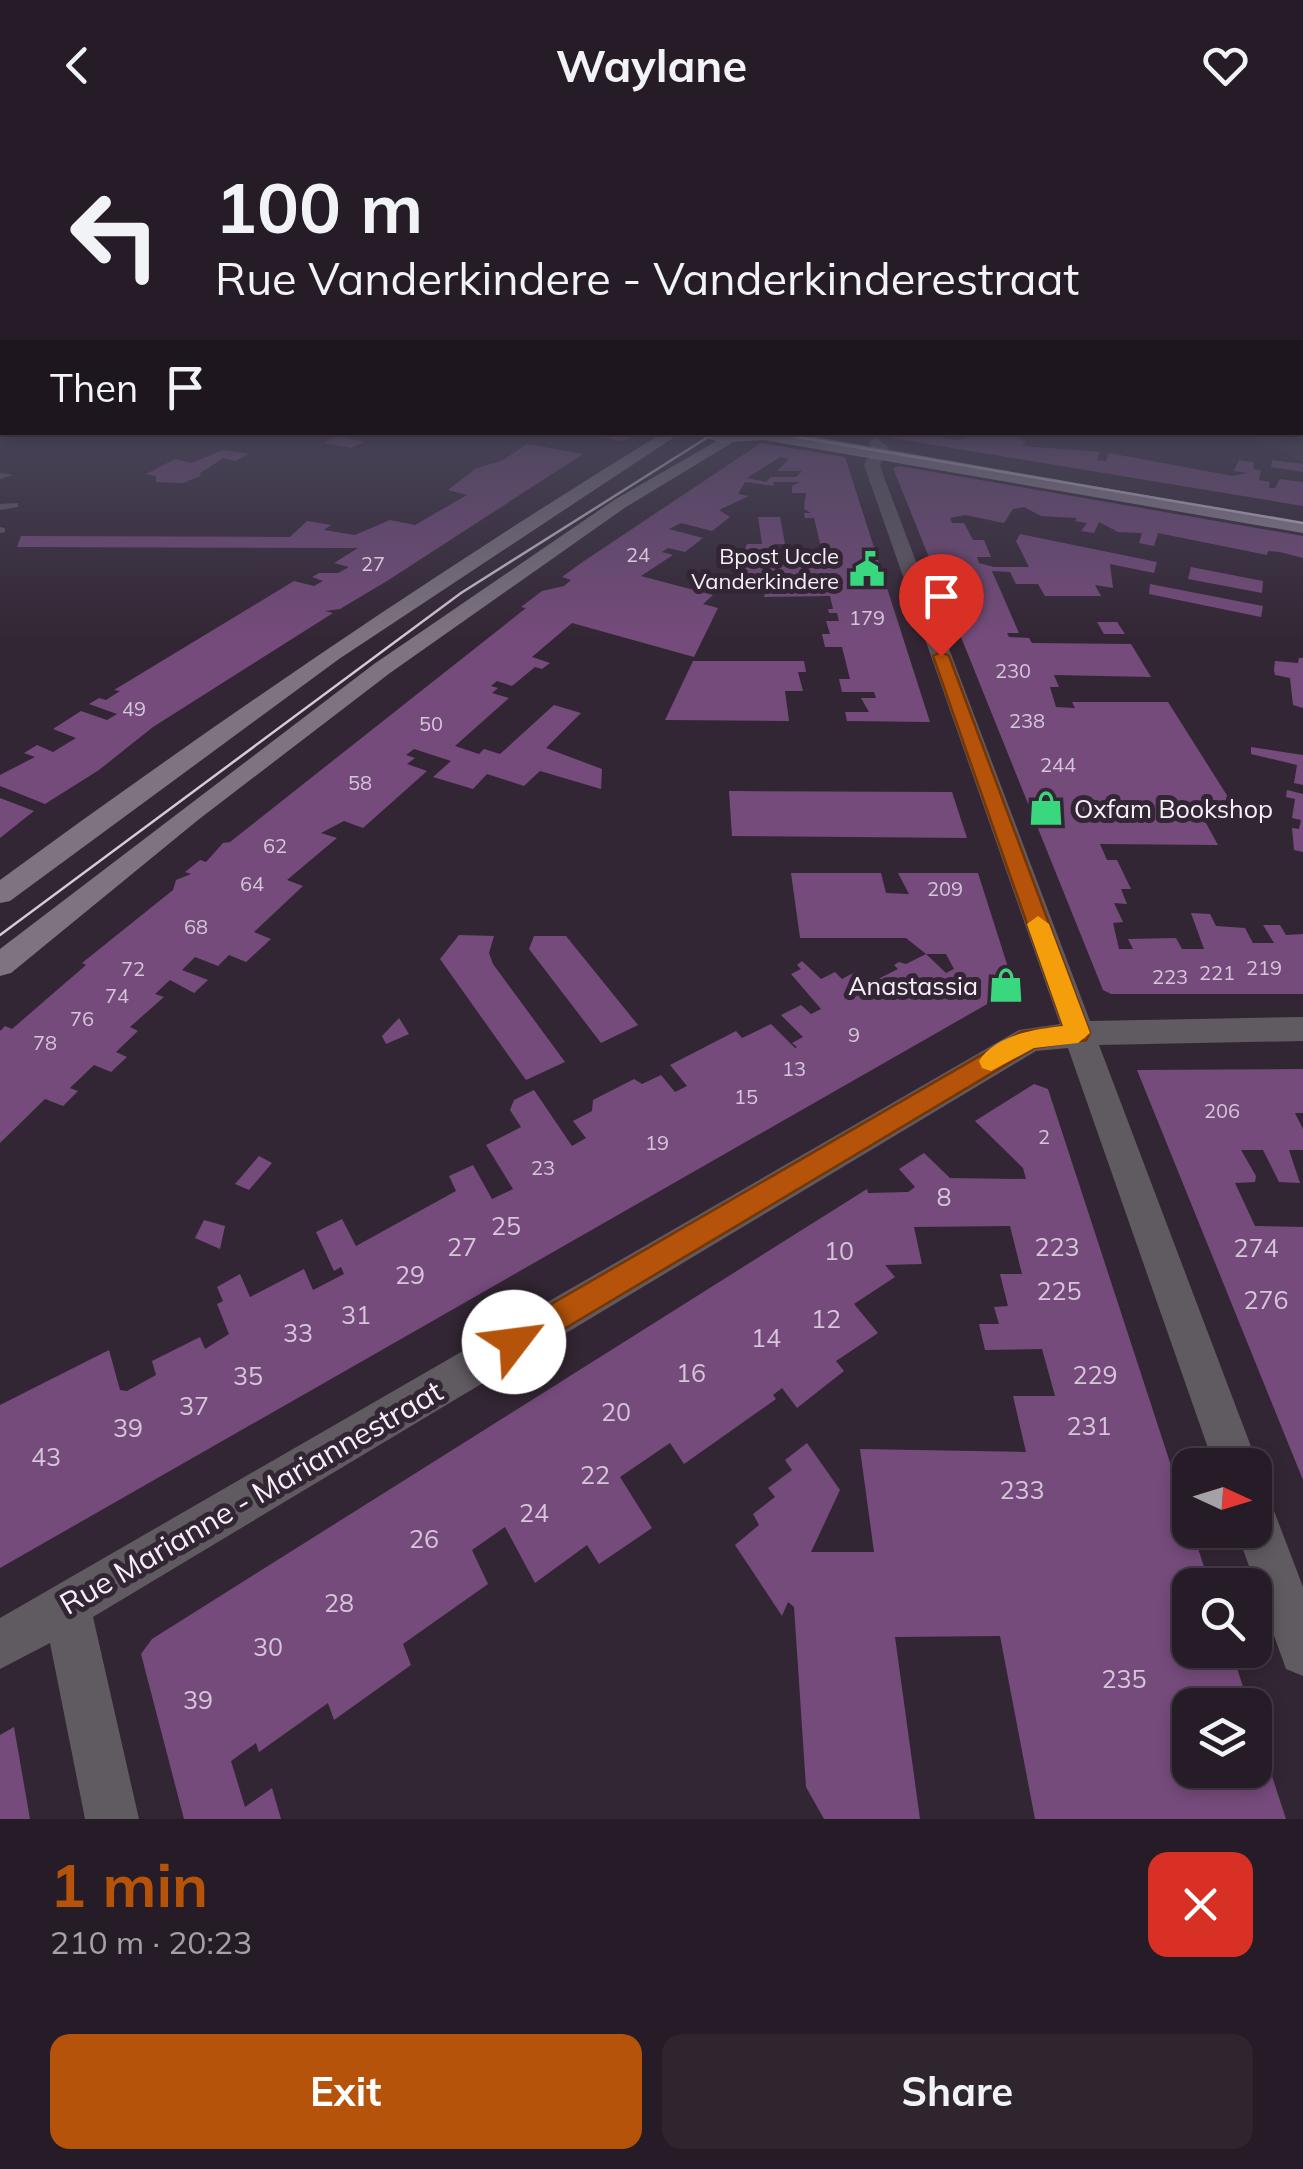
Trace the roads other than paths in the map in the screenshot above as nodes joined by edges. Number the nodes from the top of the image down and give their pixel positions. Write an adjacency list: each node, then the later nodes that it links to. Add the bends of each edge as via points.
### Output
1 (594, 483): 10 (main road, via 425,588 170,765)
2 (659, 483): 11 (main road, via 464,610)
3 (878, 483): 13 (street)
4 (1059, 483): 9 (main road)
5 (1098, 483): 8 (main road)
6 (15, 505): 7 (lane)
7 (0, 507)
8 (1303, 514)
9 (1303, 528)
10 (0, 894)
11 (0, 966)
12 (1303, 1029): 13 (street, Rue Marianne - Mariannestraat)
13 (1078, 1033): 14 (street); 16 (street, Rue Marianne - Mariannestraat, via 1030,1039)
14 (1230, 1448)
15 (1265, 1548): 18 (street)
16 (66, 1606): 17 (street, Rue Marianne - Mariannestraat); 19 (street)
17 (0, 1646)
18 (1303, 1652)
19 (112, 1819)

